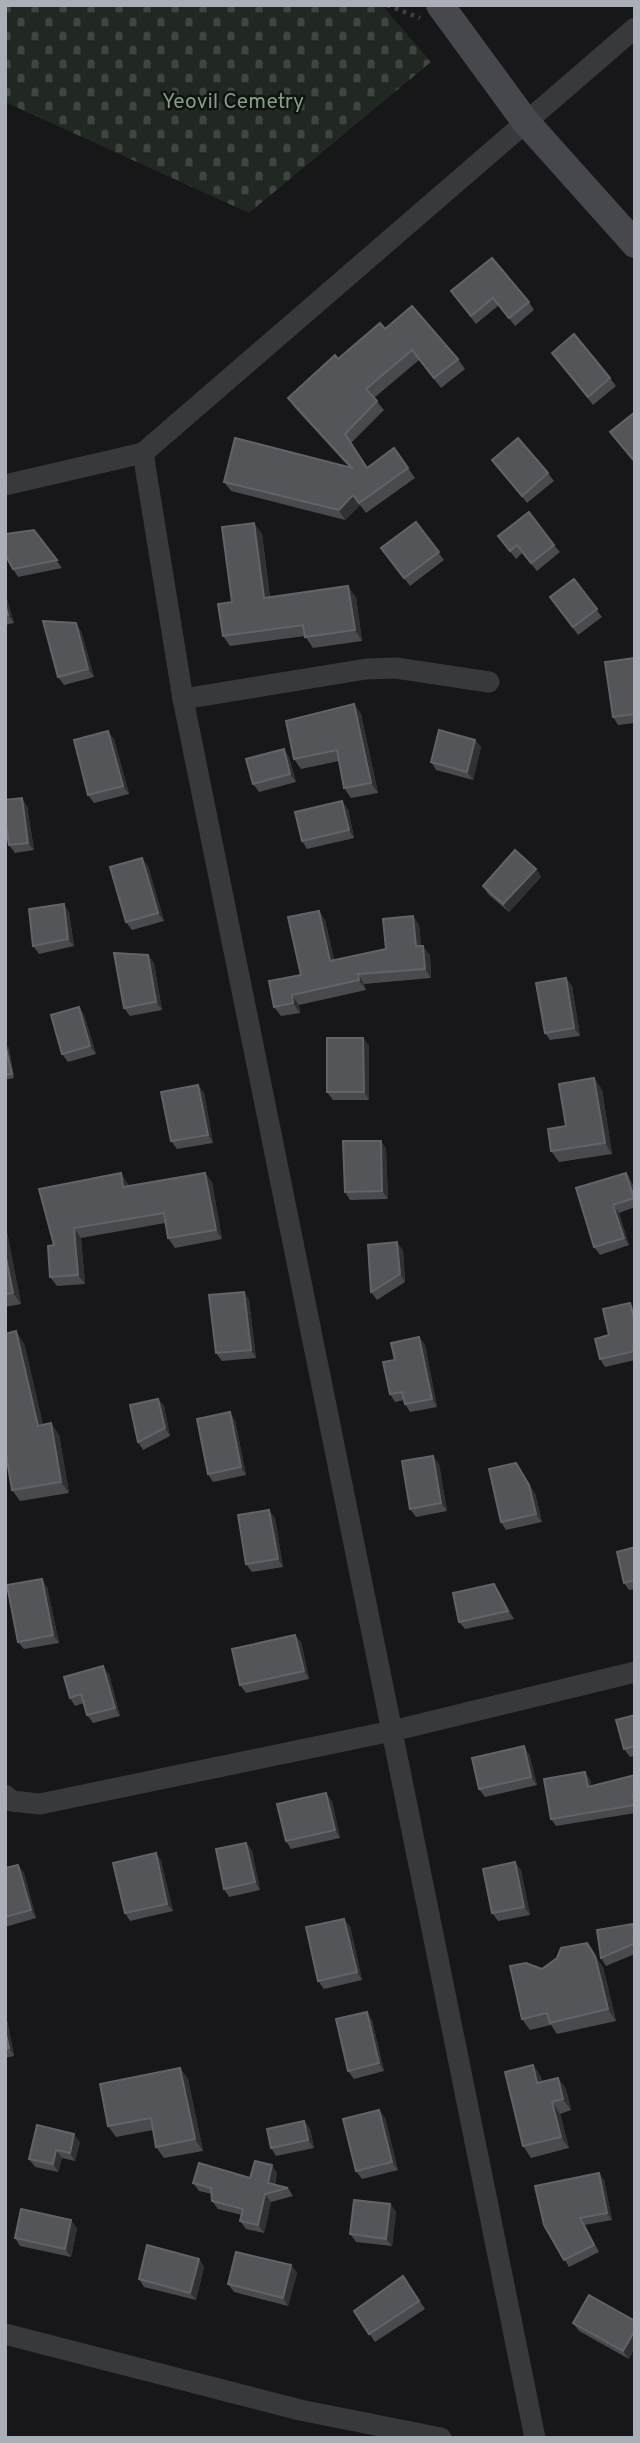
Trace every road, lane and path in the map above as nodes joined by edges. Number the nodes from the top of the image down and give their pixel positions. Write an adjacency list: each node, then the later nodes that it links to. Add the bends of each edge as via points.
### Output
1 (440, 5): 3 (street)
2 (635, 28): 3 (street)
3 (525, 121): 4 (street); 5 (street)
4 (635, 244)
5 (143, 453): 6 (street); 8 (street)
6 (5, 485)
7 (489, 682): 8 (street, via 396,668 366,669)
8 (183, 699): 10 (street)
9 (635, 1672): 10 (street)
10 (392, 1731): 11 (street, via 40,1804 12,1801); 14 (street)
11 (5, 1795)
12 (5, 2334): 13 (street, via 300,2410)
13 (441, 2438)
14 (535, 2438)

